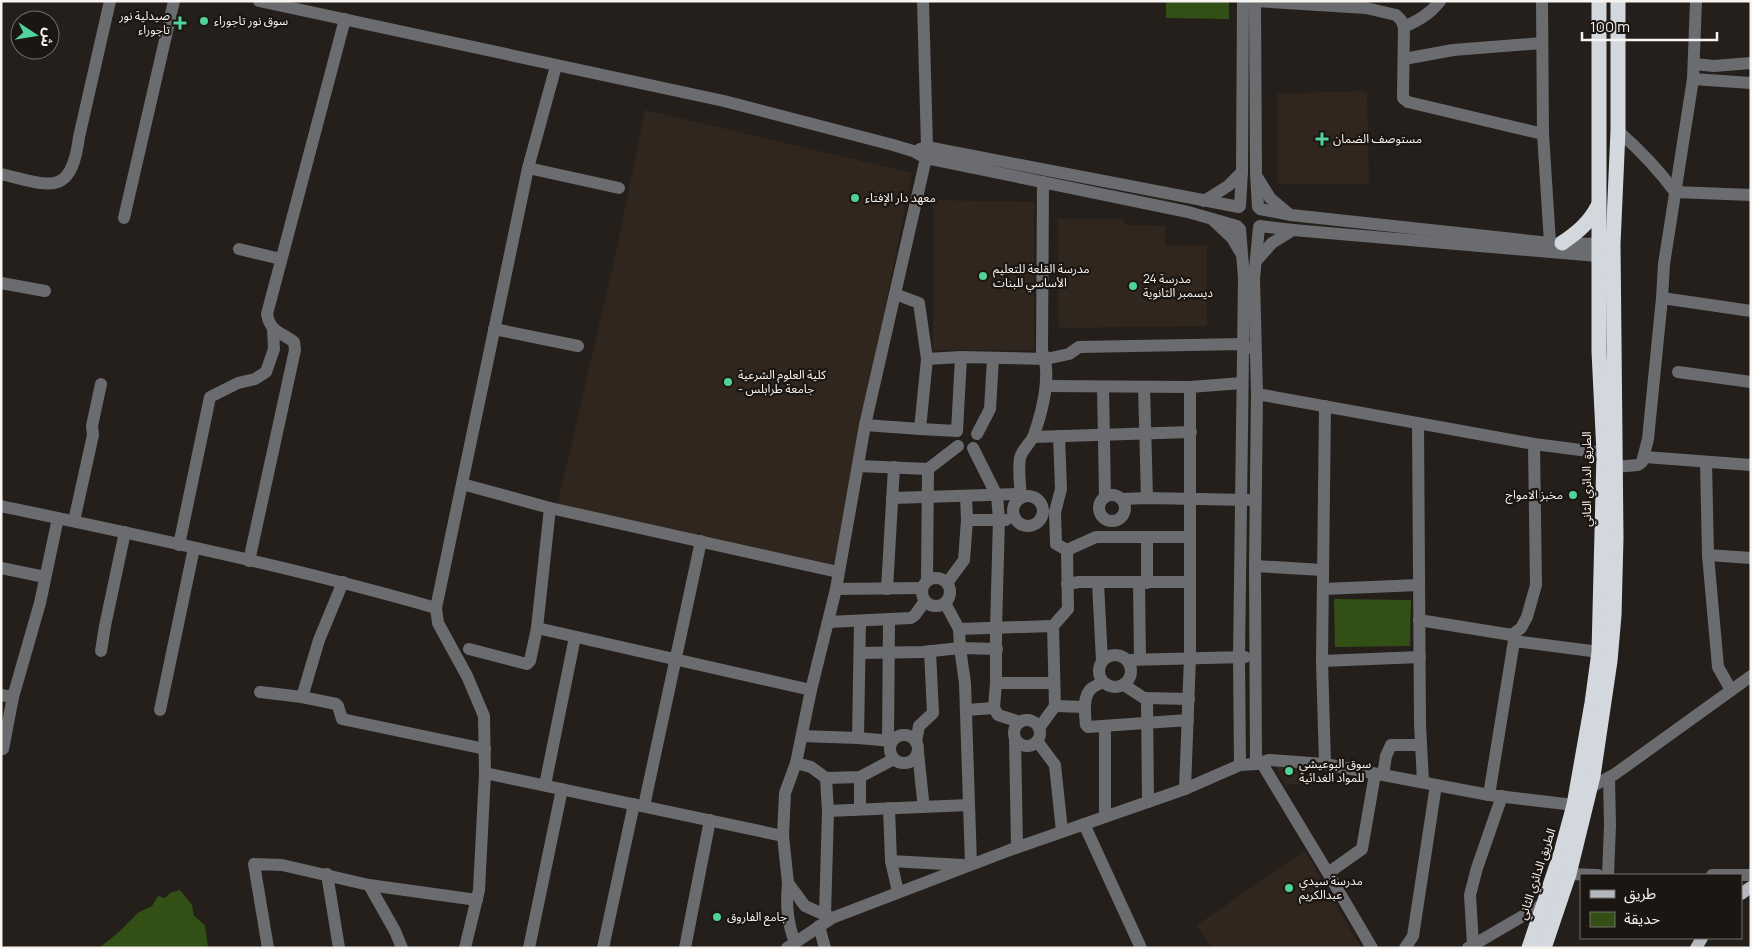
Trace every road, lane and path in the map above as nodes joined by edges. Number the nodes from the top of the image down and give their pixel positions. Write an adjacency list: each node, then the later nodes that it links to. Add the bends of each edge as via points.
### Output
1 (110, 1): 29 (street, via 76,159 70,172 58,183 45,184)
2 (174, 1): 40 (street)
3 (259, 1): 13 (street)
4 (923, 1): 25 (street)
5 (1243, 1): 20 (street)
6 (1255, 1): 12 (street); 20 (street)
7 (1440, 1): 14 (street, via 1420,20)
8 (1542, 1): 15 (street)
9 (1599, 1): 36 (highway, الطريق الدائري الثاني)
10 (1618, 1): 23 (highway, الطريق الدائري الثاني)
11 (1696, 1): 18 (street)
12 (1366, 5): 14 (street, via 1396,15)
13 (345, 19): 19 (street); 49 (street)
14 (1404, 27): 16 (street)
15 (1542, 43): 16 (street, via 1453,50); 24 (street)
16 (1404, 59): 24 (street, via 1403,98 1408,102)
17 (1751, 63): 18 (street)
18 (1694, 64): 21 (street)
19 (556, 66): 25 (street, via 724,101); 27 (street)
20 (1249, 79): 28 (street); 30 (street)
21 (1693, 79): 22 (street); 33 (street)
22 (1751, 83)
23 (1618, 131): 33 (street, via 1658,169); 47 (highway, الطريق الدائري الثاني)
24 (1543, 134): 45 (street)
25 (926, 152): 26 (street); 53 (street)
26 (960, 160): 31 (street); 35 (street)
27 (528, 168): 32 (street); 57 (street)
28 (1242, 172): 35 (street, via 1228,186); 37 (street)
29 (1, 174)
30 (1256, 174): 38 (street); 39 (street, via 1270,198)
31 (1044, 182): 41 (street); 64 (street, via 1042,351)
32 (619, 188)
33 (1675, 192): 34 (street); 54 (street)
34 (1751, 195)
35 (1204, 200): 37 (street)
36 (1599, 204): 45 (highway, via 1580,230); 47 (highway, الطريق الدائري الثاني)
37 (1239, 206): 38 (street, via 1249,203); 42 (street, via 1234,218)
38 (1259, 208): 39 (street); 43 (street, via 1263,218)
39 (1292, 215): 45 (street)
40 (124, 218)
41 (1210, 218): 42 (street); 48 (street, via 1225,230)
42 (1239, 227): 43 (street, via 1251,231); 48 (street)
43 (1259, 227): 44 (street); 50 (street)
44 (1293, 230): 47 (street); 50 (street, via 1272,243)
45 (1556, 243): 47 (street)
46 (238, 249): 49 (street)
47 (1606, 251): 90 (highway, الطريق الدائري الثاني, via 1599,352); 96 (highway, الطريق الدائري الثاني)
48 (1242, 256): 58 (street)
49 (281, 259): 56 (street, via 267,314)
50 (1256, 261): 61 (street)
51 (1, 283): 52 (street)
52 (45, 291)
53 (895, 294): 62 (street, via 919,303); 78 (street)
54 (1662, 298): 55 (street); 91 (street)
55 (1751, 311)
56 (273, 329): 65 (street, via 294,342); 66 (street, via 274,349)
57 (494, 329): 59 (street); 98 (street)
58 (1243, 344): 61 (street); 64 (street, via 1079,347 1069,354); 69 (street)
59 (578, 346)
60 (961, 357): 62 (street); 63 (street); 80 (street)
61 (1257, 357): 75 (street)
62 (927, 358): 79 (street)
63 (993, 358): 64 (street); 83 (street, via 990,409)
64 (1046, 359): 71 (street)
65 (292, 368): 66 (street); 127 (street)
66 (266, 372): 122 (street, via 210,397)
67 (1678, 372): 68 (street)
68 (1751, 382)
69 (1242, 383): 74 (street); 108 (street)
70 (101, 384): 116 (street)
71 (1046, 386): 72 (street); 86 (street)
72 (1103, 387): 73 (street); 84 (street)
73 (1144, 387): 74 (street); 82 (street)
74 (1190, 387): 81 (street)
75 (1257, 394): 76 (street); 109 (street)
76 (1325, 406): 77 (street); 130 (street)
77 (1418, 423): 87 (street); 139 (street)
78 (865, 425): 79 (street); 94 (street)
79 (920, 429): 80 (street)
80 (957, 431): 83 (street, via 968,427); 88 (street, via 955,439)
81 (1191, 432): 82 (street); 107 (street)
82 (1146, 433): 84 (street); 105 (street)
83 (977, 434): 89 (street, via 977,442)
84 (1104, 434): 85 (street); 103 (street)
85 (1059, 436): 86 (street); 112 (street, via 1061,488)
86 (1033, 437): 101 (street, via 1020,456)
87 (1534, 444): 90 (street); 155 (street, via 1536,585 1527,617)
88 (958, 446): 89 (street, via 965,450); 97 (street)
89 (972, 448): 100 (street)
90 (1604, 453): 162 (highway, الطريق الدائري الثاني)
91 (1645, 457): 92 (street); 96 (street, via 1638,465)
92 (1706, 462): 93 (street); 125 (street)
93 (1751, 465)
94 (858, 466): 95 (street); 131 (street)
95 (894, 467): 97 (street); 104 (street)
96 (1614, 467): 216 (highway, الطريق الدائري الثاني, via 1614,615 1599,743)
97 (928, 469): 102 (street)
98 (462, 484): 111 (street); 145 (street)
99 (966, 496): 100 (street); 102 (street); 115 (street)
100 (997, 496): 101 (street); 114 (street)
101 (1021, 496): 112 (street, via 1037,499); 117 (street, via 1012,511)
102 (928, 497): 104 (street); 143 (street)
103 (1105, 497): 106 (street, via 1114,495); 106 (street, via 1099,509 1103,518 1110,522 1124,515 1126,506)
104 (892, 498): 140 (street)
105 (1147, 498): 106 (street); 107 (street)
106 (1122, 499)
107 (1190, 499): 108 (street); 120 (street)
108 (1241, 500): 109 (street); 164 (street)
109 (1256, 500): 128 (street)
110 (1, 506): 113 (street)
111 (550, 508): 121 (street); 151 (street)
112 (1049, 511): 117 (street, via 1034,525); 124 (street, via 1056,544)
113 (58, 518): 116 (street); 132 (street)
114 (999, 519): 115 (street); 117 (street); 152 (street)
115 (967, 520): 136 (street, via 964,560)
116 (74, 521): 118 (street)
117 (1018, 523)
118 (126, 532): 122 (street); 159 (street)
119 (1147, 537): 120 (street); 124 (street, via 1095,537); 134 (street)
120 (1190, 537): 135 (street)
121 (700, 541): 131 (street); 168 (street)
122 (179, 545): 123 (street)
123 (194, 548): 127 (street); 188 (street)
124 (1067, 550): 138 (street)
125 (1708, 555): 126 (street); 179 (street, via 1718,667)
126 (1751, 558)
127 (249, 561): 133 (street)
128 (1255, 566): 130 (street); 165 (street)
129 (1, 568): 132 (street)
130 (1323, 570): 142 (street)
131 (838, 572): 141 (street)
132 (45, 578): 181 (street, via 35,624)
133 (343, 582): 145 (street); 182 (street, via 319,640)
134 (1143, 582): 135 (street); 137 (street); 169 (street)
135 (1190, 582): 167 (street)
136 (947, 583): 143 (street, via 935,578); 144 (street, via 950,596)
137 (1098, 583): 138 (street); 171 (street)
138 (1067, 584): 150 (street, via 1068,609)
139 (1419, 585): 142 (street); 147 (street)
140 (886, 588): 141 (street); 143 (street)
141 (836, 589): 149 (street)
142 (1323, 589): 172 (street)
143 (925, 590): 144 (street, via 928,604 937,606); 146 (street, via 915,615)
144 (945, 603): 153 (street)
145 (436, 608): 202 (street, via 438,623 484,716)
146 (889, 620): 148 (street); 161 (street)
147 (1419, 620): 155 (street); 166 (street)
148 (860, 621): 149 (street); 163 (street)
149 (828, 622): 178 (street)
150 (1053, 626): 152 (street); 176 (street)
151 (537, 628): 154 (street); 157 (street, via 527,664)
152 (996, 628): 153 (street); 158 (street)
153 (960, 629): 156 (street)
154 (575, 637): 168 (street); 214 (street)
155 (1513, 638): 162 (street); 219 (street)
156 (960, 648): 158 (street); 160 (street); 189 (street)
157 (469, 649)
158 (997, 649): 175 (street)
159 (102, 651)
160 (930, 651): 161 (street); 200 (street, via 933,713 919,726)
161 (889, 652): 163 (street); 198 (street)
162 (1599, 652): 224 (highway, الطريق الدائري الثاني)
163 (860, 653): 196 (street)
164 (1239, 657): 165 (street); 167 (street); 207 (street)
165 (1255, 657): 205 (street)
166 (1420, 657): 172 (street); 199 (street)
167 (1190, 658): 169 (street); 184 (street)
168 (675, 659): 178 (street); 222 (street)
169 (1140, 659): 170 (street)
170 (1127, 660): 171 (street, via 1117,654); 177 (street, via 1132,670)
171 (1102, 661): 174 (street, via 1099,672)
172 (1322, 661): 206 (street)
173 (1751, 676): 179 (street)
174 (1103, 682): 177 (street, via 1113,687); 186 (street, via 1089,690)
175 (996, 683): 176 (street); 187 (street)
176 (1054, 683): 185 (street)
177 (1124, 685): 183 (street)
178 (811, 690): 195 (street)
179 (1732, 690): 212 (street)
180 (260, 692): 182 (street)
181 (7, 696): 201 (street)
182 (302, 696): 202 (street, via 337,704 342,719)
183 (1146, 698): 184 (street); 192 (street)
184 (1189, 699): 190 (street)
185 (1055, 706): 186 (street); 194 (street)
186 (1085, 707): 193 (street, via 1087,726)
187 (994, 708): 189 (street); 191 (street, via 998,715)
188 (160, 710)
189 (966, 710): 223 (street)
190 (1188, 720): 192 (street); 218 (street)
191 (1020, 722): 194 (street, via 1033,722); 197 (street, via 1015,729)
192 (1146, 723): 193 (street); 221 (street)
193 (1105, 726): 229 (street)
194 (1038, 734): 197 (street, via 1034,744 1026,746); 232 (street, via 1055,765)
195 (802, 736): 196 (street); 204 (street)
196 (858, 738): 198 (street)
197 (1015, 738): 234 (street)
198 (890, 741): 200 (street, via 904,734 914,738); 203 (street)
199 (1421, 745): 209 (street, via 1391,744); 213 (street)
200 (917, 747): 203 (street, via 916,756 908,762); 225 (street)
201 (3, 749)
202 (485, 749): 208 (street)
203 (894, 759): 210 (street)
204 (796, 763): 211 (street, via 811,767); 233 (street, via 785,793)
205 (1258, 763): 206 (street, via 1269,760); 207 (street); 237 (street)
206 (1325, 764): 209 (street)
207 (1240, 765): 218 (street)
208 (485, 773): 214 (street); 245 (street)
209 (1379, 775): 213 (street); 237 (street, via 1362,849)
210 (860, 777): 211 (street); 227 (street)
211 (826, 778): 228 (street)
212 (1609, 778): 216 (street); 241 (street)
213 (1422, 782): 215 (street)
214 (545, 785): 217 (street)
215 (1436, 785): 219 (street); 260 (street, via 1413,936)
216 (1590, 787): 239 (highway, الطريق الدائري الثاني)
217 (562, 789): 222 (street); 254 (street)
218 (1185, 789): 221 (street)
219 (1489, 795): 220 (street)
220 (1502, 796): 224 (street); 249 (street, via 1470,895)
221 (1148, 802): 229 (street)
222 (639, 805): 230 (street); 255 (street)
223 (969, 805): 225 (street); 236 (street)
224 (1574, 805): 246 (highway, الطريق الدائري الثاني)
225 (922, 806): 226 (street)
226 (889, 808): 227 (street); 235 (street)
227 (860, 809): 228 (street)
228 (828, 811): 247 (street)
229 (1105, 817): 231 (street)
230 (710, 820): 233 (street); 256 (street)
231 (1084, 824): 232 (street); 258 (street)
232 (1062, 832): 234 (street)
233 (783, 836): 242 (street)
234 (1017, 847): 236 (street)
235 (891, 861): 236 (street); 244 (street)
236 (969, 865): 244 (street)
237 (1328, 873): 259 (street)
238 (328, 874): 243 (street); 250 (street, via 282,865 254,864); 251 (street)
239 (1569, 874): 240 (street); 262 (highway, الطريق الدائري الثاني)
240 (1580, 874)
241 (1608, 874)
242 (788, 883): 247 (street, via 805,906); 248 (street, via 786,908)
243 (369, 885): 245 (street); 252 (street, via 396,931)
244 (898, 892): 247 (street)
245 (476, 900): 253 (street)
246 (1545, 903): 249 (street); 261 (highway, الطريق الدائري الثاني)
247 (825, 920): 248 (street); 257 (street)
248 (791, 945)
249 (1471, 946)
250 (268, 948)
251 (339, 948)
252 (402, 948)
253 (465, 948)
254 (528, 948)
255 (604, 948)
256 (685, 948)
257 (825, 948)
258 (1141, 948)
259 (1372, 948)
260 (1405, 948)
261 (1529, 948)
262 (1544, 948)

